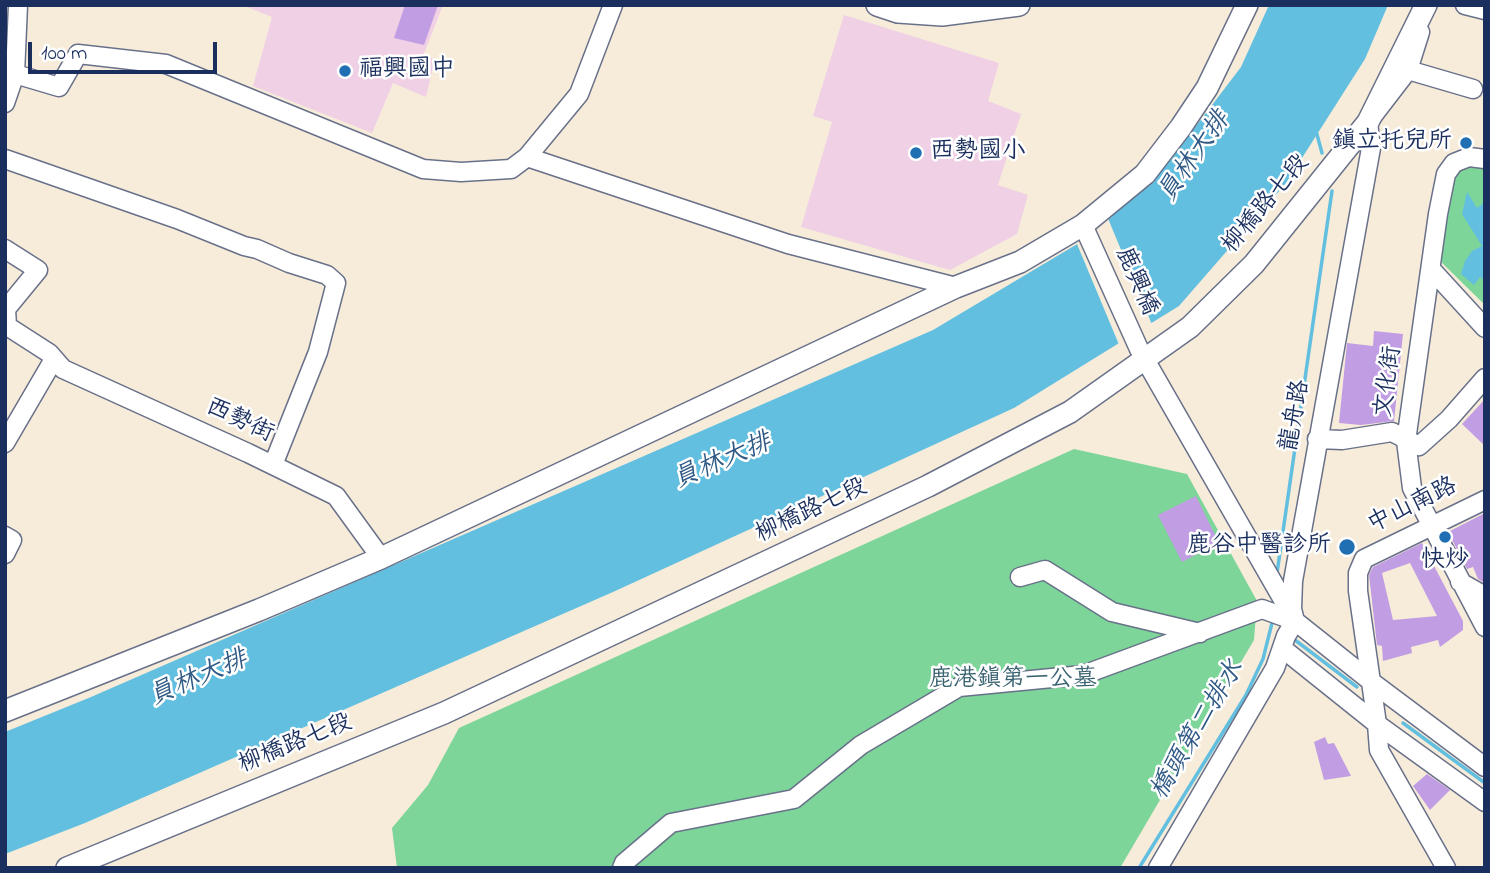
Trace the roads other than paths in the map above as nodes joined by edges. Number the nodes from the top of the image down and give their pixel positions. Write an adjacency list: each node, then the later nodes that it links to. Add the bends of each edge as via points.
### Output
1 (18, 5): 11 (street)
2 (613, 5): 15 (street, via 579,93)
3 (877, 5): 8 (main road, via 898,12)
4 (1019, 5): 8 (main road)
5 (1247, 5): 18 (main road, via 1207,88 1181,127 1145,174)
6 (1427, 5): 10 (street); 14 (main road, 柳橋路七段)
7 (1465, 5): 9 (street)
8 (944, 10)
9 (1485, 10)
10 (1409, 70): 12 (street); 14 (street)
11 (10, 76): 13 (street); 15 (street, via 59,87 78,54 166,64 423,169 511,169)
12 (1473, 89)
13 (5, 103)
14 (1368, 122): 24 (main road, 柳橋路七段, via 1254,264 1190,327); 27 (street, 龍舟路, via 1371,148)
15 (527, 158): 21 (street, via 788,244)
16 (5, 159): 30 (street, via 257,248 327,275 335,283 318,352)
17 (1485, 159): 20 (street, 文化街, via 1469,157 1454,163 1446,174)
18 (1085, 230): 21 (main road); 24 (street, 鹿興橋)
19 (5, 249): 22 (street, 西勢街, via 38,270 6,309)
20 (1431, 269): 23 (street); 28 (street, 文化街)
21 (956, 287): 35 (main road)
22 (6, 326): 25 (street, 西勢街)
23 (1485, 328)
24 (1142, 354): 39 (street, 鹿興橋); 48 (main road, 柳橋路七段, via 1070,412 928,486 444,713)
25 (54, 359): 29 (street); 30 (street, 西勢街, via 63,369)
26 (1485, 378): 28 (street, via 1419,446)
27 (1317, 439): 28 (street, via 1392,432); 39 (street, 龍舟路, via 1293,581)
28 (1406, 440): 32 (street, 文化街, via 1412,488)
29 (5, 443)
30 (273, 465): 35 (street, 西勢街, via 336,496)
31 (1485, 500): 32 (street, 中山南路)
32 (1430, 525): 37 (street, 文化街); 43 (street, 中山南路, via 1364,559 1358,573)
33 (5, 536): 34 (street, via 12,540)
34 (5, 554)
35 (381, 558): 44 (main road)
36 (1020, 577): 41 (street, via 1045,570 1112,612)
37 (1460, 582): 38 (street); 40 (street, 文化街)
38 (1485, 596)
39 (1291, 620): 41 (street, via 1262,609); 42 (street); 43 (street)
40 (1485, 627)
41 (1200, 634): 49 (street, via 1083,675 958,687 861,744 794,799 671,823)
42 (1282, 648): 45 (street); 50 (street, via 1275,668)
43 (1373, 683): 45 (street, 中山南路); 46 (street)
44 (5, 711)
45 (1377, 724): 47 (street); 51 (street, 中山南路, via 1379,750)
46 (1485, 767)
47 (1485, 802)
48 (67, 868)
49 (622, 868)
50 (1158, 868)
51 (1446, 868)

